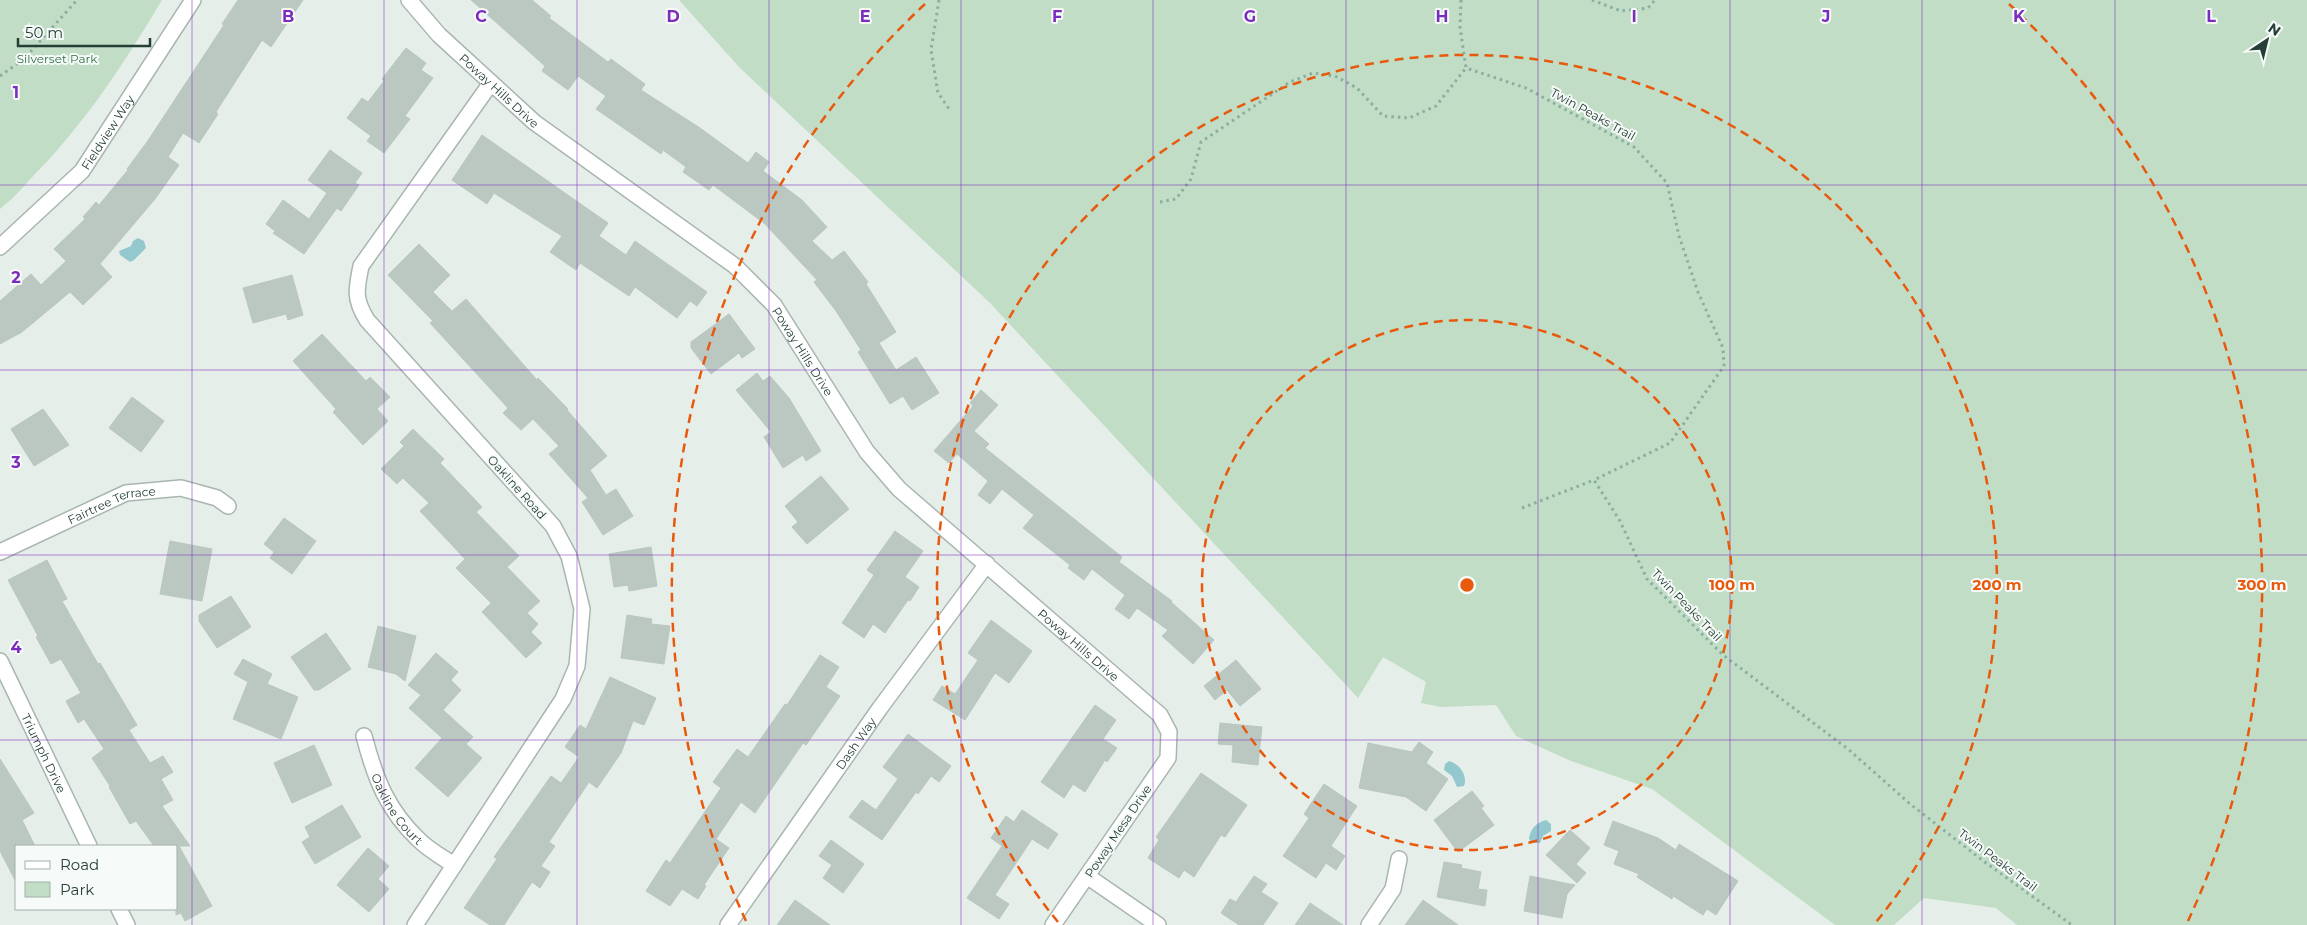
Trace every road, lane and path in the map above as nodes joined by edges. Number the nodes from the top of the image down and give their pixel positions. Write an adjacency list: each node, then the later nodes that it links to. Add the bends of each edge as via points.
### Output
1 (77, 0): 9 (path, via 24,59)
2 (193, 0): 13 (street, Fieldview Way, via 82,171)
3 (409, 0): 10 (street, Poway Hills Drive)
4 (939, 0): 11 (path, via 931,50 938,92)
5 (1461, 0): 8 (path, via 1460,27)
6 (1592, 0): 7 (path, via 1621,11 1648,8)
7 (1655, 0)
8 (1466, 68): 12 (path, via 1436,106 1408,118 1383,116 1357,88 1335,76 1313,73 1290,82 1201,142 1191,179 1176,199); 14 (path, Twin Peaks Trail, via 1526,88 1634,147 1641,154 1667,183 1679,236 1698,292 1723,348 1724,366 1670,443)
9 (0, 76)
10 (491, 84): 18 (street, Poway Hills Drive, via 534,122 735,266 774,305 867,452 900,489); 24 (street, Oakline Road, via 361,266 356,290 359,306 367,320 552,526 569,556 582,609 577,666 563,699)
11 (950, 110)
12 (1160, 202)
13 (0, 247)
14 (1594, 480): 16 (path); 33 (path, Twin Peaks Trail, via 1620,521 1646,579 1723,655 1848,749 1945,832)
15 (228, 506): 17 (street, Fairtree Terrace, via 217,498 180,488 126,493)
16 (1522, 508)
17 (0, 552)
18 (987, 564): 20 (street, Poway Hills Drive, via 1160,715); 29 (street, Dash Way, via 880,708)
19 (0, 661): 22 (street, Triumph Drive)
20 (1169, 732): 25 (street, Poway Mesa Drive, via 1168,758)
21 (364, 736): 24 (street, Oakline Court, via 374,775 395,814 420,841)
22 (89, 845)
23 (1399, 859): 32 (street, via 1393,889)
24 (454, 865): 28 (street, Oakline Road)
25 (1087, 876): 30 (street, Poway Mesa Drive); 31 (street)
26 (120, 910): 27 (street)
27 (127, 925)
28 (414, 925)
29 (728, 925)
30 (1053, 925)
31 (1158, 925)
32 (1369, 925)
33 (2072, 925)

